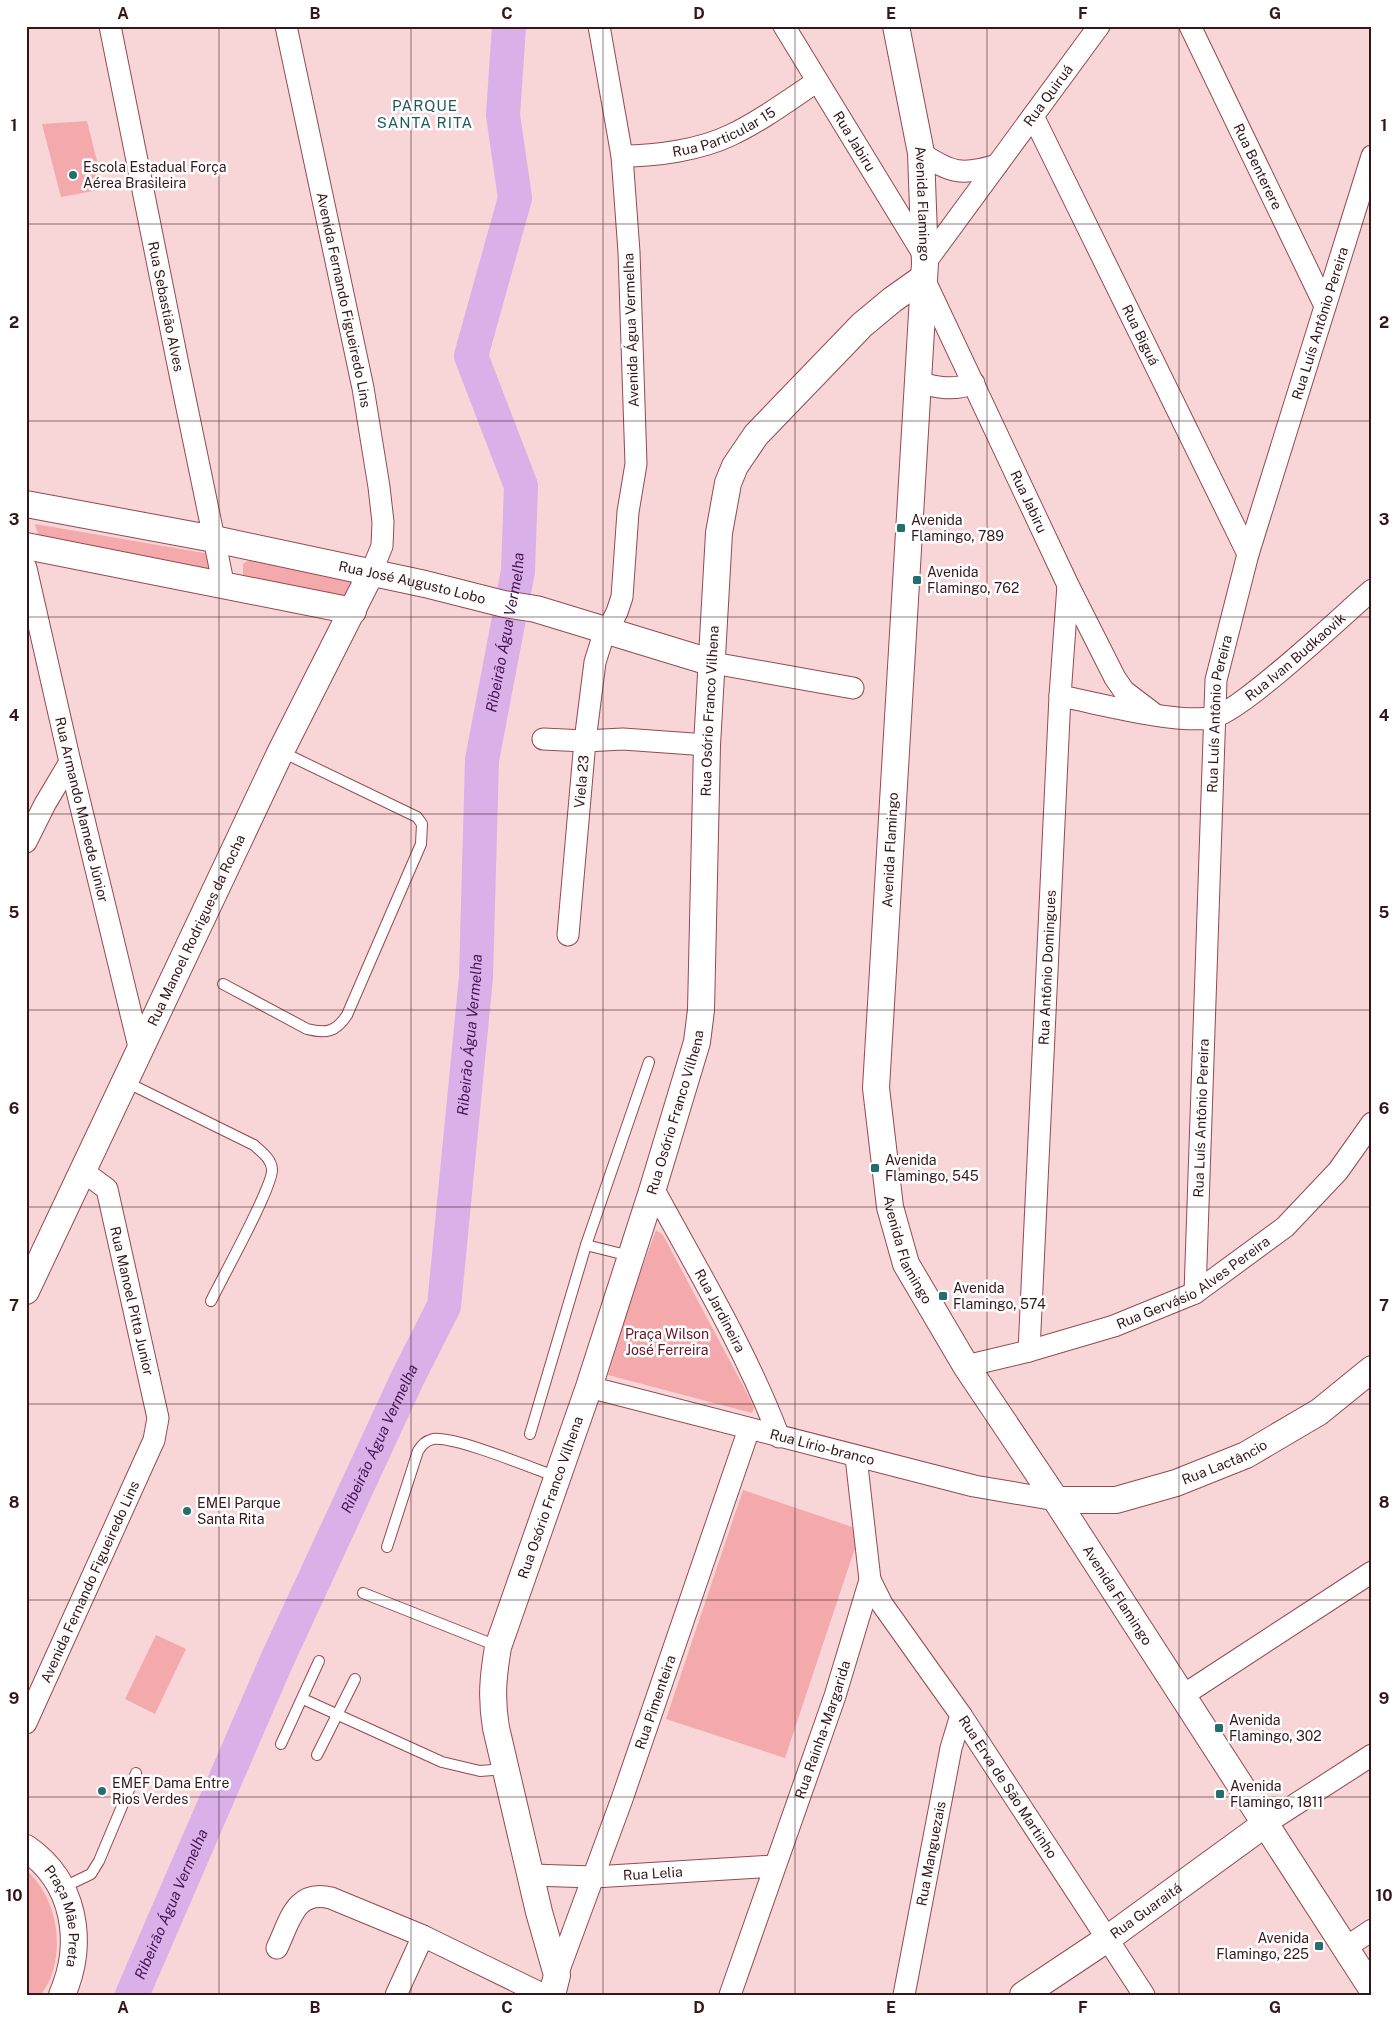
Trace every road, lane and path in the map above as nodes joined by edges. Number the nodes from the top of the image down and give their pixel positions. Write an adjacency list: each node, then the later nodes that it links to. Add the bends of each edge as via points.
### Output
1 (110, 26): 19 (street, Rua Sebastião Alves)
2 (286, 26): 23 (street, Avenida Fernando Figueiredo Lins, via 363,388 378,478 384,522 382,546)
3 (599, 26): 11 (street, Avenida Água Vermelha)
4 (784, 26): 8 (street, Rua Jabiru)
5 (896, 26): 10 (street, Avenida Flamingo)
6 (1099, 26): 9 (street, Rua Quiruá)
7 (1190, 26): 15 (street, Rua Benterere)
8 (816, 82): 11 (street, Rua Particular 15, via 742,130 718,141 641,156); 14 (street, Rua Jabiru)
9 (1033, 116): 13 (street, Rua Quiruá); 21 (street, Rua Biguá)
10 (921, 153): 13 (street, via 948,170 980,171); 14 (street, Avenida Flamingo)
11 (622, 156): 28 (street, Avenida Água Vermelha, via 630,252 636,464 628,512 622,597)
12 (1372, 156): 15 (street, Rua Luís Antônio Pereira)
13 (997, 165): 14 (street, Rua Quiruá)
14 (925, 266): 16 (street, Avenida Flamingo); 17 (street, Rua Jabiru); 29 (street, Rua Osório Franco Vilhena, via 862,325 756,435 735,466 728,483 720,532)
15 (1326, 306): 21 (street, Rua Luís Antônio Pereira)
16 (918, 382): 17 (street, via 949,388); 54 (street, Avenida Flamingo, via 876,1088 890,1208 906,1264)
17 (974, 383): 24 (street, Rua Jabiru)
18 (26, 504): 19 (street, Rua José Augusto Lobo)
19 (214, 539): 23 (street, Rua José Augusto Lobo); 25 (street, Rua Sebastião Alves)
20 (26, 546): 25 (street)
21 (1248, 554): 33 (street, Rua Luís Antônio Pereira, via 1220,660)
22 (26, 568): 38 (street, Rua Armando Mamede Júnior)
23 (372, 573): 27 (street, Rua Manoel Rodrigues da Rocha); 28 (street, Rua José Augusto Lobo, via 536,609)
24 (1068, 585): 31 (street, Rua Antônio Domingues); 32 (street, Rua Jabiru, via 1115,678 1124,691)
25 (224, 587): 27 (street)
26 (1372, 590): 33 (street, Rua Ivan Budkaovik, via 1243,702)
27 (353, 611): 37 (street, Rua Manoel Rodrigues da Rocha)
28 (607, 632): 29 (street, Rua José Augusto Lobo); 35 (street, Viela 23, via 595,662)
29 (713, 663): 30 (street, Rua José Augusto Lobo); 36 (street, Rua Osório Franco Vilhena)
30 (853, 688)
31 (1060, 696): 32 (street, Rua Jabiru); 53 (street, Rua Antônio Domingues)
32 (1153, 713): 33 (street, Rua Jabiru)
33 (1214, 718): 51 (street, Rua Luís Antônio Pereira)
34 (543, 739): 35 (street)
35 (585, 741): 36 (street, via 623,739); 40 (street, Viela 23)
36 (707, 745): 47 (street, Rua Osório Franco Vilhena, via 701,1010 697,1042)
37 (281, 751): 41 (lane, via 417,817 422,824 421,844 347,1015 335,1030 321,1033 307,1029); 42 (street, Rua Manoel Rodrigues da Rocha)
38 (70, 762): 39 (street); 42 (street, Rua Armando Mamede Júnior)
39 (26, 842)
40 (568, 935)
41 (223, 984)
42 (140, 1050): 44 (street, Rua Manoel Rodrigues da Rocha)
43 (649, 1062): 48 (lane)
44 (125, 1081): 46 (street, Rua Manoel Rodrigues da Rocha); 52 (lane, via 254,1146 269,1160 272,1175)
45 (1372, 1123): 51 (street, Rua Gervásio Alves Pereira, via 1338,1171 1285,1227)
46 (84, 1172): 50 (street, Rua Manoel Rodrigues da Rocha); 60 (street, Rua Manoel Pitta Junior, via 106,1189 158,1418)
47 (653, 1188): 49 (street, Rua Osório Franco Vilhena); 59 (street, Rua Jardineira, via 768,1408)
48 (586, 1245): 49 (lane); 58 (lane)
49 (631, 1257): 56 (street, Rua Osório Franco Vilhena)
50 (26, 1291)
51 (1195, 1293): 53 (street, Rua Gervásio Alves Pereira, via 1114,1326)
52 (211, 1301)
53 (1030, 1351): 54 (street, Rua Gervásio Alves Pereira)
54 (966, 1366): 63 (street, Avenida Flamingo)
55 (1372, 1369): 63 (street, Rua Lactâncio, via 1319,1412 1246,1455 1176,1483 1116,1500)
56 (589, 1387): 57 (street, Rua Lírio-branco); 62 (street, Rua Osório Franco Vilhena)
57 (750, 1429): 59 (street, Rua Lírio-branco); 85 (street, Rua Pimenteira)
58 (530, 1434)
59 (779, 1437): 61 (street, Rua Lírio-branco)
60 (154, 1440): 75 (street, Avenida Fernando Figueiredo Lins)
61 (856, 1457): 63 (street, Rua Lírio-branco, via 974,1486); 66 (street, Rua Rainha-Margarida)
62 (558, 1477): 64 (lane, via 455,1441 430,1440 423,1443 418,1451); 68 (street, Rua Osório Franco Vilhena)
63 (1056, 1500): 71 (street, Avenida Flamingo)
64 (387, 1547)
65 (1372, 1572): 71 (street)
66 (870, 1580): 74 (street, Rua Erva de São Martinho, via 882,1604); 83 (street, Rua Rainha-Margarida, via 835,1696)
67 (363, 1593): 68 (lane)
68 (498, 1647): 79 (street, Rua Osório Franco Vilhena, via 492,1704)
69 (319, 1661): 72 (lane)
70 (355, 1679): 73 (lane)
71 (1182, 1696): 81 (street, Avenida Flamingo)
72 (303, 1699): 73 (lane); 76 (lane)
73 (337, 1714): 77 (lane); 79 (lane, via 442,1762 480,1771)
74 (961, 1715): 89 (street, Rua Erva de São Martinho); 97 (street, Rua Manguezais, via 951,1748)
75 (26, 1723)
76 (281, 1744)
77 (317, 1755)
78 (1372, 1755): 81 (street)
79 (506, 1769): 84 (street, Rua Osório Franco Vilhena)
80 (136, 1773): 86 (lane, via 91,1874)
81 (1265, 1824): 89 (street, Rua Guaraitá); 91 (street, Avenida Flamingo)
82 (26, 1848): 86 (street, Praça Mãe Preta, via 37,1856)
83 (774, 1866): 85 (street, Rua Lelia); 96 (street, Rua Rainha-Margarida)
84 (531, 1875): 85 (street, Rua Lelia); 92 (street, Rua Osório Franco Vilhena)
85 (594, 1877): 92 (street, Rua Pimenteira)
86 (61, 1889): 94 (street, Praça Mãe Preta, via 71,1911 75,1943 71,1975)
87 (1372, 1930): 91 (street)
88 (423, 1936): 90 (street, via 318,1895 306,1898 298,1906); 92 (street); 95 (street)
89 (1107, 1939): 98 (street, Rua Guaraitá); 99 (street, Rua Erva de São Martinho)
90 (277, 1948)
91 (1345, 1948): 93 (street, Avenida Flamingo)
92 (551, 1988)
93 (1372, 1989)
94 (62, 1995)
95 (396, 1995)
96 (730, 1995)
97 (904, 1995)
98 (1023, 1995)
99 (1144, 1995)

